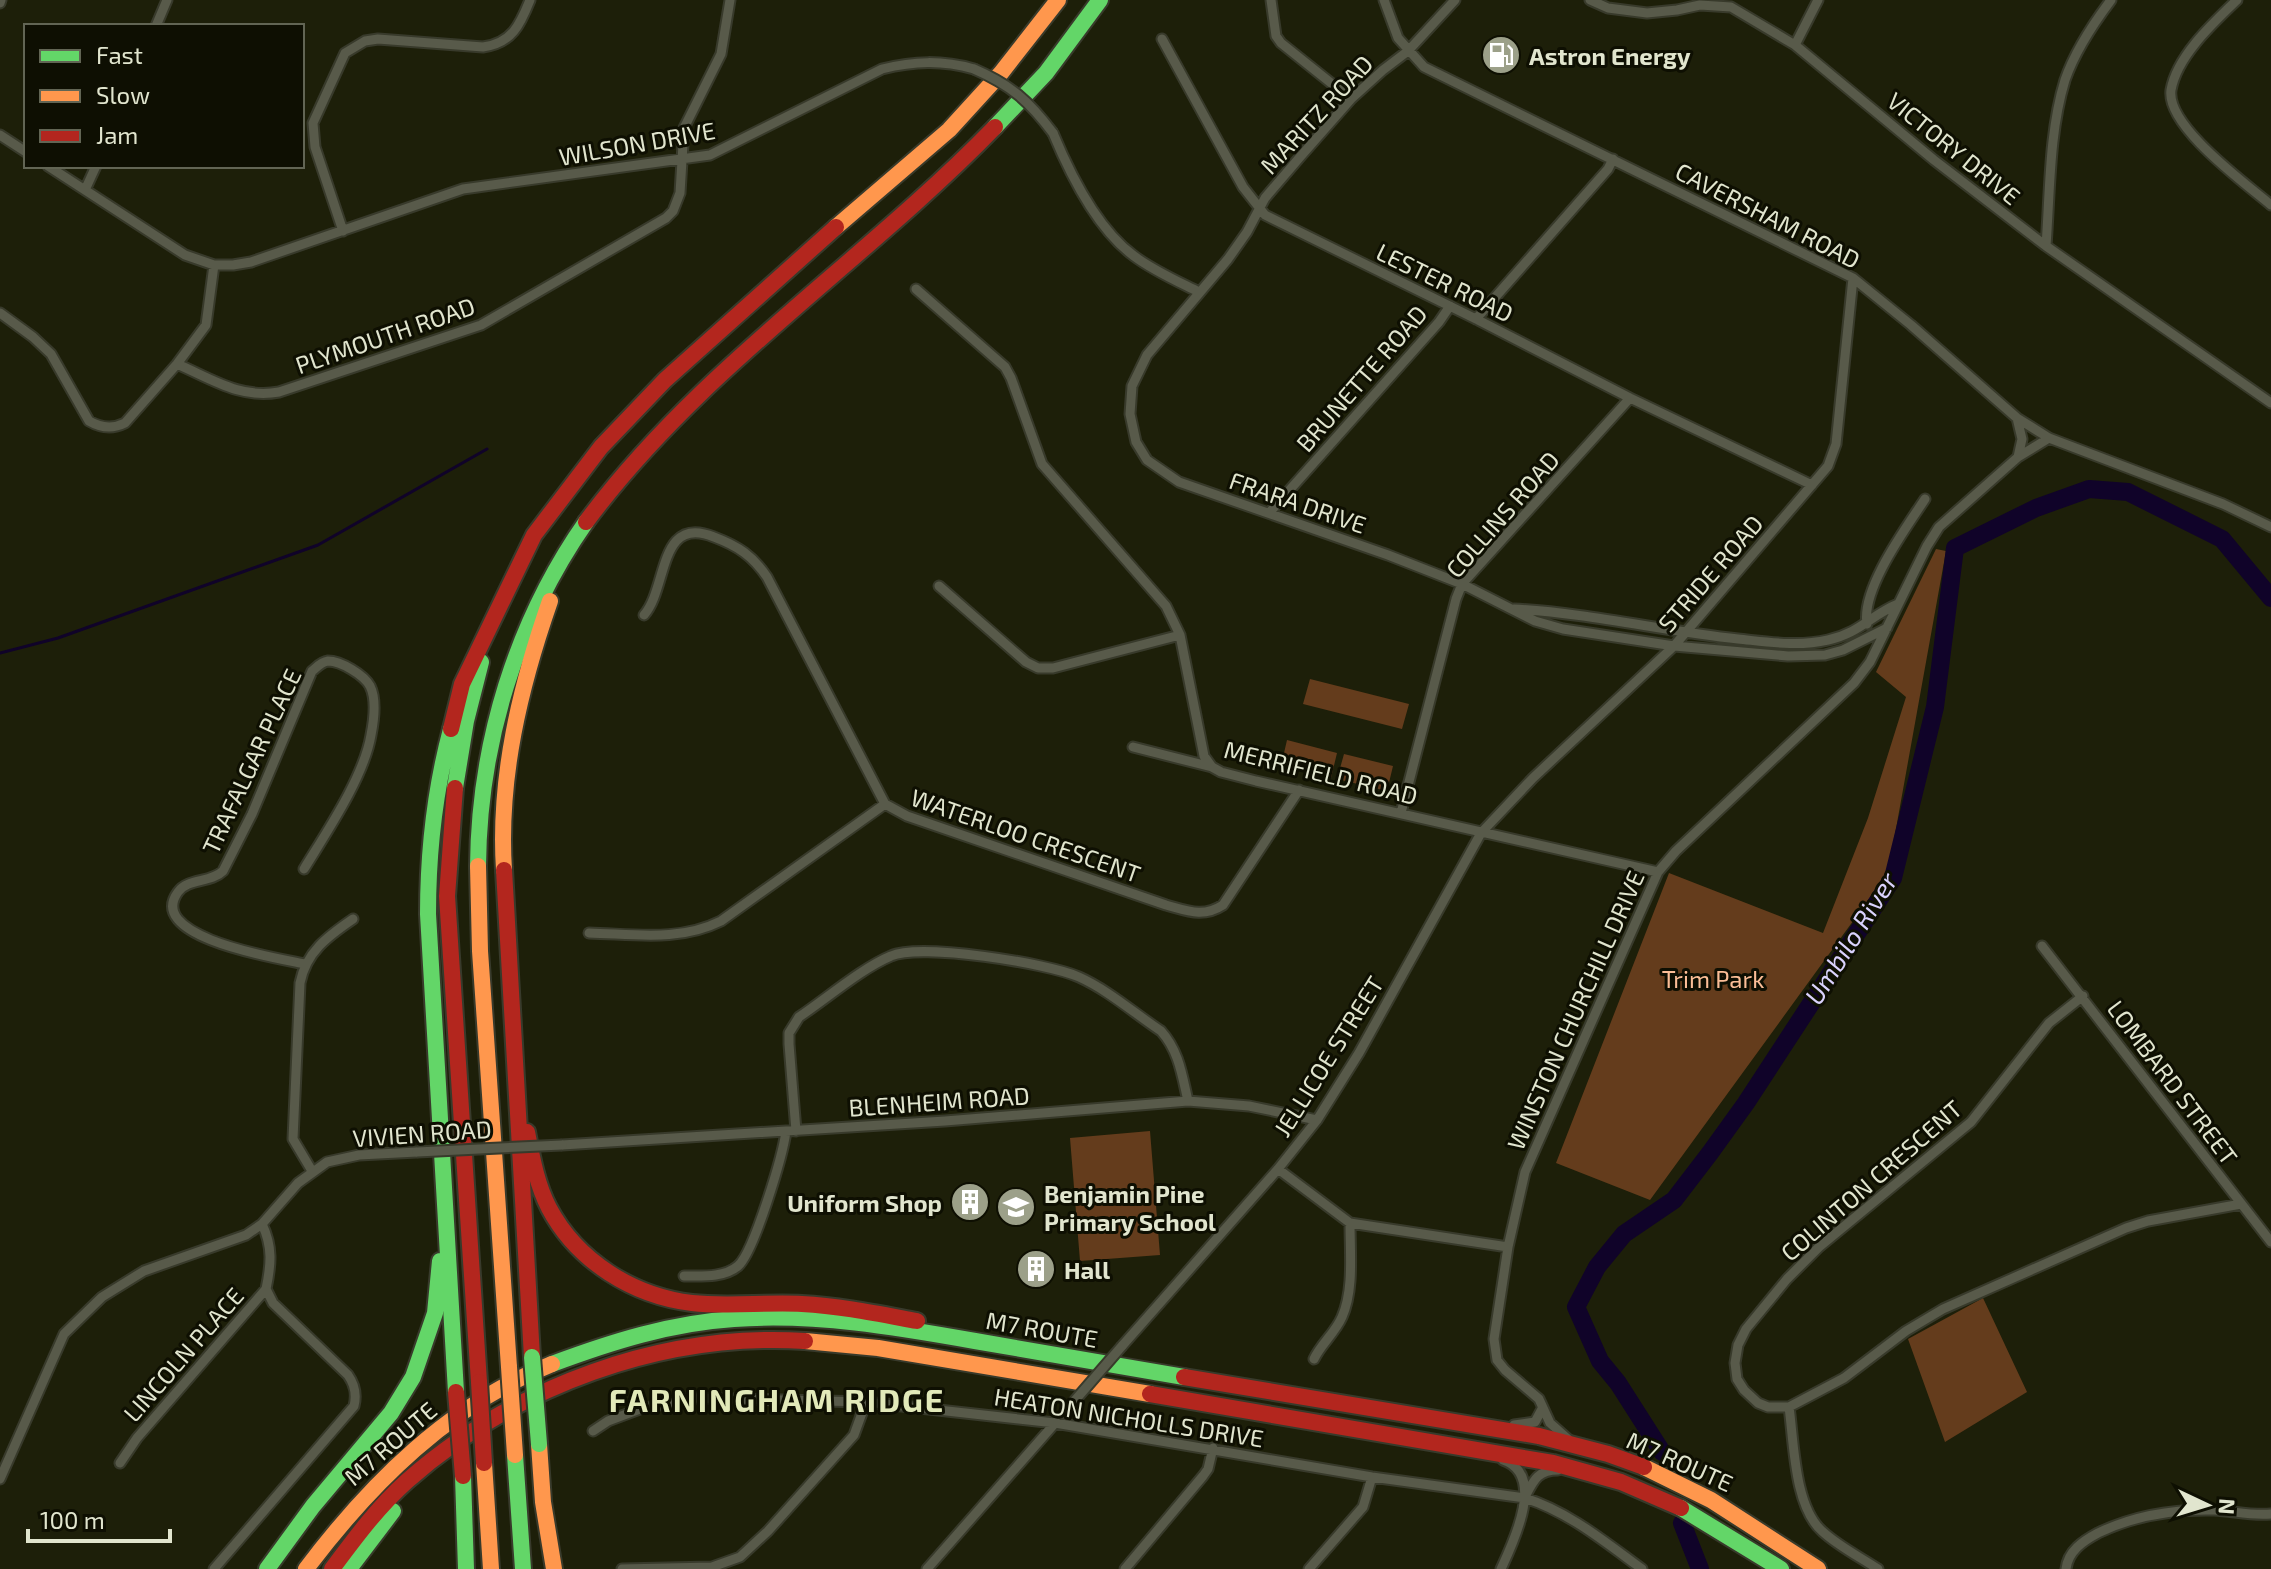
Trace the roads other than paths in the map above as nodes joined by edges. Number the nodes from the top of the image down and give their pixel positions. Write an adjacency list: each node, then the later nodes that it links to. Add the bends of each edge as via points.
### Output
1 (167, 0): 13 (street)
2 (530, 0): 27 (street, via 511,37 497,45 378,39 345,53 313,123 315,147)
3 (730, 0): 21 (street, PLYMOUTH ROAD, via 721,54 684,128)
4 (1058, 0): 52 (highway, via 949,130 665,380 601,447 534,535)
5 (1100, 0): 44 (highway, via 1008,113 689,403)
6 (1271, 0): 17 (street, via 1281,43)
7 (1384, 0): 16 (street, CAVERSHAM ROAD)
8 (1455, 0): 16 (street, MARITZ ROAD)
9 (1590, 0): 15 (street, VICTORY DRIVE, via 1647,13 1700,5 1731,7)
10 (1818, 0): 15 (street)
11 (2111, 0): 28 (street, via 2066,80 2053,151)
12 (2237, 0): 25 (street, via 2204,32 2176,74 2171,91 2174,110 2233,174)
13 (157, 24)
14 (1162, 39): 26 (street)
15 (1795, 45): 28 (street, VICTORY DRIVE)
16 (1408, 51): 17 (street, MARITZ ROAD); 20 (street, CAVERSHAM ROAD, via 1424,67 1457,85)
17 (1351, 99): 26 (street, MARITZ ROAD)
18 (0, 135): 19 (street)
19 (24, 151)
20 (1613, 159): 30 (street, CAVERSHAM ROAD); 35 (street)
21 (683, 160): 27 (street, WILSON DRIVE, via 463,189); 32 (street, WILSON DRIVE, bridge, via 727,148 882,69 932,61 974,69 1016,91 1053,133 1071,175 1132,255); 36 (street, PLYMOUTH ROAD, via 677,203 666,218 467,331 263,395 239,392)
22 (51, 168): 24 (street, WILSON DRIVE)
23 (95, 168): 24 (street)
24 (85, 190): 29 (street, WILSON DRIVE, via 185,255)
25 (2271, 205)
26 (1259, 209): 32 (street); 33 (street, LESTER ROAD)
27 (343, 231): 29 (street, WILSON DRIVE, via 251,262)
28 (2046, 246): 38 (street, VICTORY DRIVE)
29 (214, 265): 36 (street, via 206,325)
30 (1853, 278): 39 (street, CAVERSHAM ROAD); 42 (street, STRIDE ROAD, via 1836,444 1828,466)
31 (916, 289): 56 (street, MERRIFIELD ROAD, via 1005,367 1042,464 1166,606)
32 (1199, 292): 45 (street, FRARA DRIVE, via 1147,355 1132,386 1136,442 1147,460 1179,482)
33 (1450, 306): 35 (street, LESTER ROAD); 45 (street, BRUNETTE ROAD)
34 (0, 313): 36 (street, via 51,354 89,421 105,427 125,423)
35 (1476, 319): 37 (street, LESTER ROAD)
36 (177, 364)
37 (1630, 398): 42 (street, LESTER ROAD); 47 (street, COLLINS ROAD)
38 (2271, 403)
39 (2017, 418): 40 (street, CAVERSHAM ROAD); 41 (street, via 2022,439)
40 (2049, 438): 41 (street, WINSTON CHURCHILL DRIVE); 46 (street, CAVERSHAM ROAD)
41 (2018, 457): 49 (street, WINSTON CHURCHILL DRIVE, via 1939,527)
42 (1812, 485): 55 (street, STRIDE ROAD)
43 (1925, 499): 53 (street, via 1875,585 1866,607)
44 (595, 506): 73 (highway, via 556,584 516,710 502,843); 113 (highway, bridge, via 552,574 519,645 484,781 479,844 479,923)
45 (1270, 512): 47 (street, FRARA DRIVE)
46 (2271, 527)
47 (1462, 584): 50 (street, FRARA DRIVE); 64 (street, COLLINS ROAD)
48 (939, 586): 56 (street, via 1038,668)
49 (1898, 604): 53 (street, FRARA DRIVE); 54 (street, WINSTON CHURCHILL DRIVE)
50 (1511, 609): 55 (street, FRARA DRIVE); 57 (street, FRARA DRIVE, via 1563,629)
51 (644, 615): 63 (street, WATERLOO CRESCENT, via 680,537 690,532 709,535 755,559)
52 (493, 618): 78 (highway, via 453,713 430,843 428,914); 112 (highway, bridge, via 463,728 448,850)
53 (1867, 624): 55 (street, FRARA DRIVE, via 1804,645)
54 (1887, 628): 58 (street, FRARA DRIVE); 59 (street, WINSTON CHURCHILL DRIVE)
55 (1684, 633): 57 (street, STRIDE ROAD)
56 (1180, 635): 61 (street, MERRIFIELD ROAD, via 1204,756)
57 (1674, 646): 58 (street, FRARA DRIVE, via 1788,656 1825,655); 65 (street, STRIDE ROAD)
58 (1853, 646): 59 (street)
59 (1870, 662): 67 (street, WINSTON CHURCHILL DRIVE)
60 (1133, 747): 61 (street)
61 (1212, 767): 62 (street, MERRIFIELD ROAD)
62 (1299, 790): 63 (street, WATERLOO CRESCENT, via 1223,905 1198,914 907,816); 64 (street, MERRIFIELD ROAD)
63 (885, 804): 69 (street, via 702,930 663,936)
64 (1401, 813): 65 (street, MERRIFIELD ROAD)
65 (1481, 833): 67 (street, MERRIFIELD ROAD); 75 (street, JELLICOE STREET)
66 (304, 869): 71 (street, TRAFALGAR PLACE, via 365,759 371,737 370,687 363,677 328,661 312,671 223,871 184,886 174,904 187,928 213,942)
67 (1658, 872): 85 (street, WINSTON CHURCHILL DRIVE, via 1525,1172)
68 (353, 919): 71 (street)
69 (589, 933)
70 (2042, 946): 72 (street, LOMBARD STREET)
71 (305, 964): 80 (street, via 298,999 293,1139)
72 (2083, 996): 81 (street, LOMBARD STREET); 91 (street, COLINTON CRESCENT, via 2049,1023 1971,1122 1819,1247 1746,1329 1736,1354 1737,1379 1758,1403)
73 (509, 999): 89 (highway, via 540,1187 550,1211 580,1250 619,1279 673,1300 833,1307 1006,1338); 114 (highway, bridge, via 543,1502)
74 (1188, 1101): 75 (street, BLENHEIM ROAD); 76 (street, BLENHEIM ROAD); 76 (street, via 1177,1056 1161,1031 1090,982 1058,969 975,955 904,952 883,960 793,1025)
75 (1317, 1120): 79 (street, JELLICOE STREET)
76 (791, 1131): 77 (street, BLENHEIM ROAD); 86 (street, via 745,1258 729,1272)
77 (562, 1145): 80 (street, VIVIEN ROAD, bridge, via 343,1158)
78 (443, 1167): 107 (highway, via 438,1290 422,1356 391,1413); 111 (highway, bridge)
79 (1278, 1169): 82 (street); 93 (street, JELLICOE STREET, bridge)
80 (312, 1171): 83 (street, VIVIEN ROAD)
81 (2241, 1204): 84 (street, LOMBARD STREET); 91 (street, via 2126,1228 1986,1289 1922,1320 1844,1378)
82 (1350, 1223): 85 (street); 88 (street, via 1346,1304)
83 (262, 1224): 87 (street, LINCOLN PLACE, via 271,1247); 103 (street, via 236,1240 144,1271 74,1322 57,1347)
84 (2271, 1242)
85 (1508, 1247): 92 (street, WINSTON CHURCHILL DRIVE, via 1494,1350 1505,1370 1532,1391)
86 (684, 1276)
87 (266, 1289): 99 (street, LINCOLN PLACE); 106 (street, via 273,1303 353,1381 356,1399)
88 (1314, 1359)
89 (1086, 1361): 94 (highway, M7 ROUTE); 108 (highway, M7 ROUTE, via 816,1319 732,1319 624,1338 550,1364 442,1425 365,1494)
90 (866, 1402): 93 (street, HEATON NICHOLLS DRIVE); 95 (street, HEATON NICHOLLS DRIVE, via 694,1398 640,1409); 115 (street, via 854,1435 740,1557 712,1567)
91 (1789, 1407): 123 (street, via 1802,1495 1812,1520)
92 (1542, 1409): 94 (street, via 1531,1424); 96 (street, WINSTON CHURCHILL DRIVE, via 1555,1430)
93 (1055, 1423): 97 (street, HEATON NICHOLLS DRIVE); 116 (street, JELLICOE STREET)
94 (1478, 1426): 96 (highway, M7 ROUTE)
95 (593, 1431)
96 (1581, 1447): 122 (highway, M7 ROUTE, via 1668,1477 1730,1510)
97 (1213, 1448): 102 (street, HEATON NICHOLLS DRIVE); 117 (street, via 1203,1476)
98 (1474, 1449): 100 (highway, M7 ROUTE); 101 (highway, M7 ROUTE, via 878,1348 765,1339 713,1343 585,1374 497,1415); 104 (street, via 1518,1468)
99 (120, 1463)
100 (1578, 1470): 104 (street, via 1546,1470); 121 (highway, M7 ROUTE, via 1630,1486 1720,1529)
101 (414, 1476): 109 (highway, M7 ROUTE); 110 (highway, via 405,1497)
102 (1372, 1477): 104 (street, HEATON NICHOLLS DRIVE); 118 (street, via 1363,1507)
103 (0, 1479)
104 (1525, 1498): 119 (street); 120 (street, HEATON NICHOLLS DRIVE, via 1570,1519)
105 (2271, 1514): 124 (street, via 2150,1514 2091,1537 2076,1547)
106 (214, 1569)
107 (267, 1569)
108 (306, 1569)
109 (332, 1569)
110 (349, 1569)
111 (466, 1569)
112 (491, 1569)
113 (523, 1569)
114 (554, 1569)
115 (622, 1569)
116 (927, 1569)
117 (1125, 1569)
118 (1309, 1569)
119 (1501, 1569)
120 (1642, 1569)
121 (1781, 1569)
122 (1818, 1569)
123 (1878, 1569)
124 (2066, 1569)

